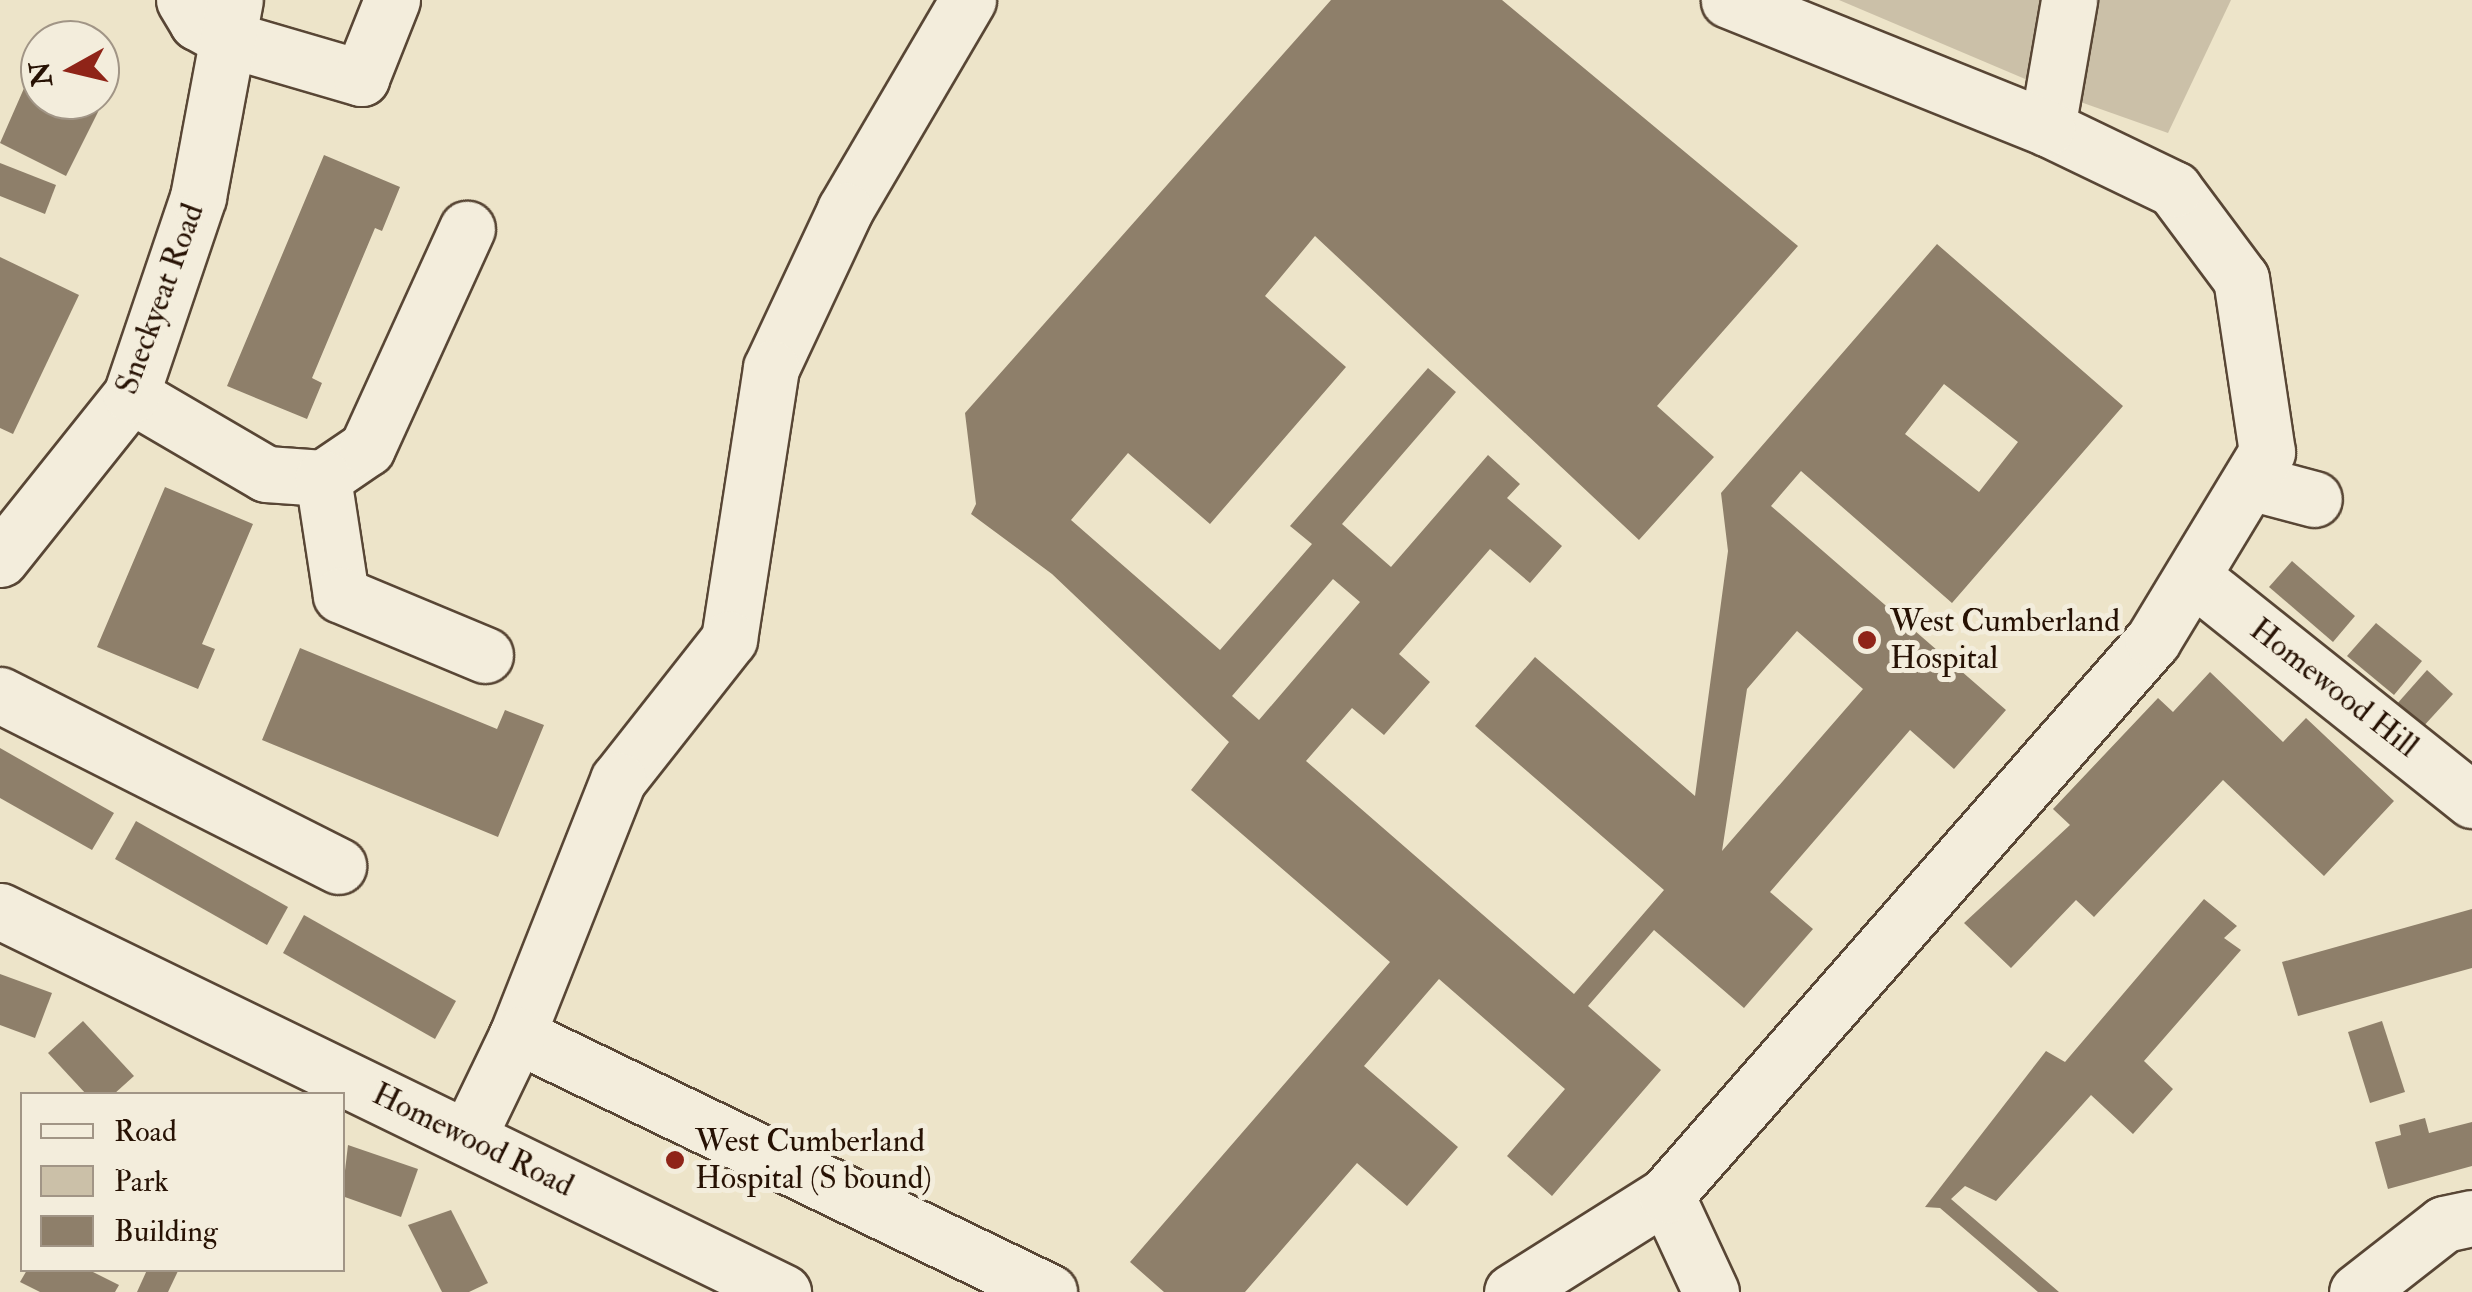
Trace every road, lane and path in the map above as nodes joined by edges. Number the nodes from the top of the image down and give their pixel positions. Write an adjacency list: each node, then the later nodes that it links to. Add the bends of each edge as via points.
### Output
1 (184, 0): 6 (street, via 197,22)
2 (392, 0): 6 (street, via 361,78)
3 (968, 0): 20 (street, via 845,210 771,368 729,639 618,780)
4 (1729, 0): 7 (street)
5 (2069, 0): 7 (street)
6 (232, 20): 9 (street, Sneckyeat Road, via 198,197)
7 (2047, 128): 11 (street, via 2174,189 2241,279 2267,452)
8 (468, 229): 10 (street, via 367,448)
9 (131, 395): 10 (street, via 266,474); 13 (street, Sneckyeat Road)
10 (324, 478): 15 (street, via 340,595)
11 (2250, 482): 12 (street); 14 (street)
12 (2314, 500)
13 (0, 559)
14 (2194, 578): 17 (street, Homewood Hill); 22 (street, via 2154,640)
15 (485, 655)
16 (0, 695): 18 (street)
17 (2472, 800)
18 (338, 866)
19 (0, 911): 21 (street, Homewood Road)
20 (517, 1035): 21 (street); 25 (street)
21 (468, 1137): 24 (street, Homewood Road)
22 (1666, 1195): 26 (street); 27 (street)
23 (2472, 1218): 28 (street, via 2444,1224)
24 (783, 1292)
25 (1049, 1292)
26 (1512, 1292)
27 (1711, 1292)
28 (2357, 1292)

